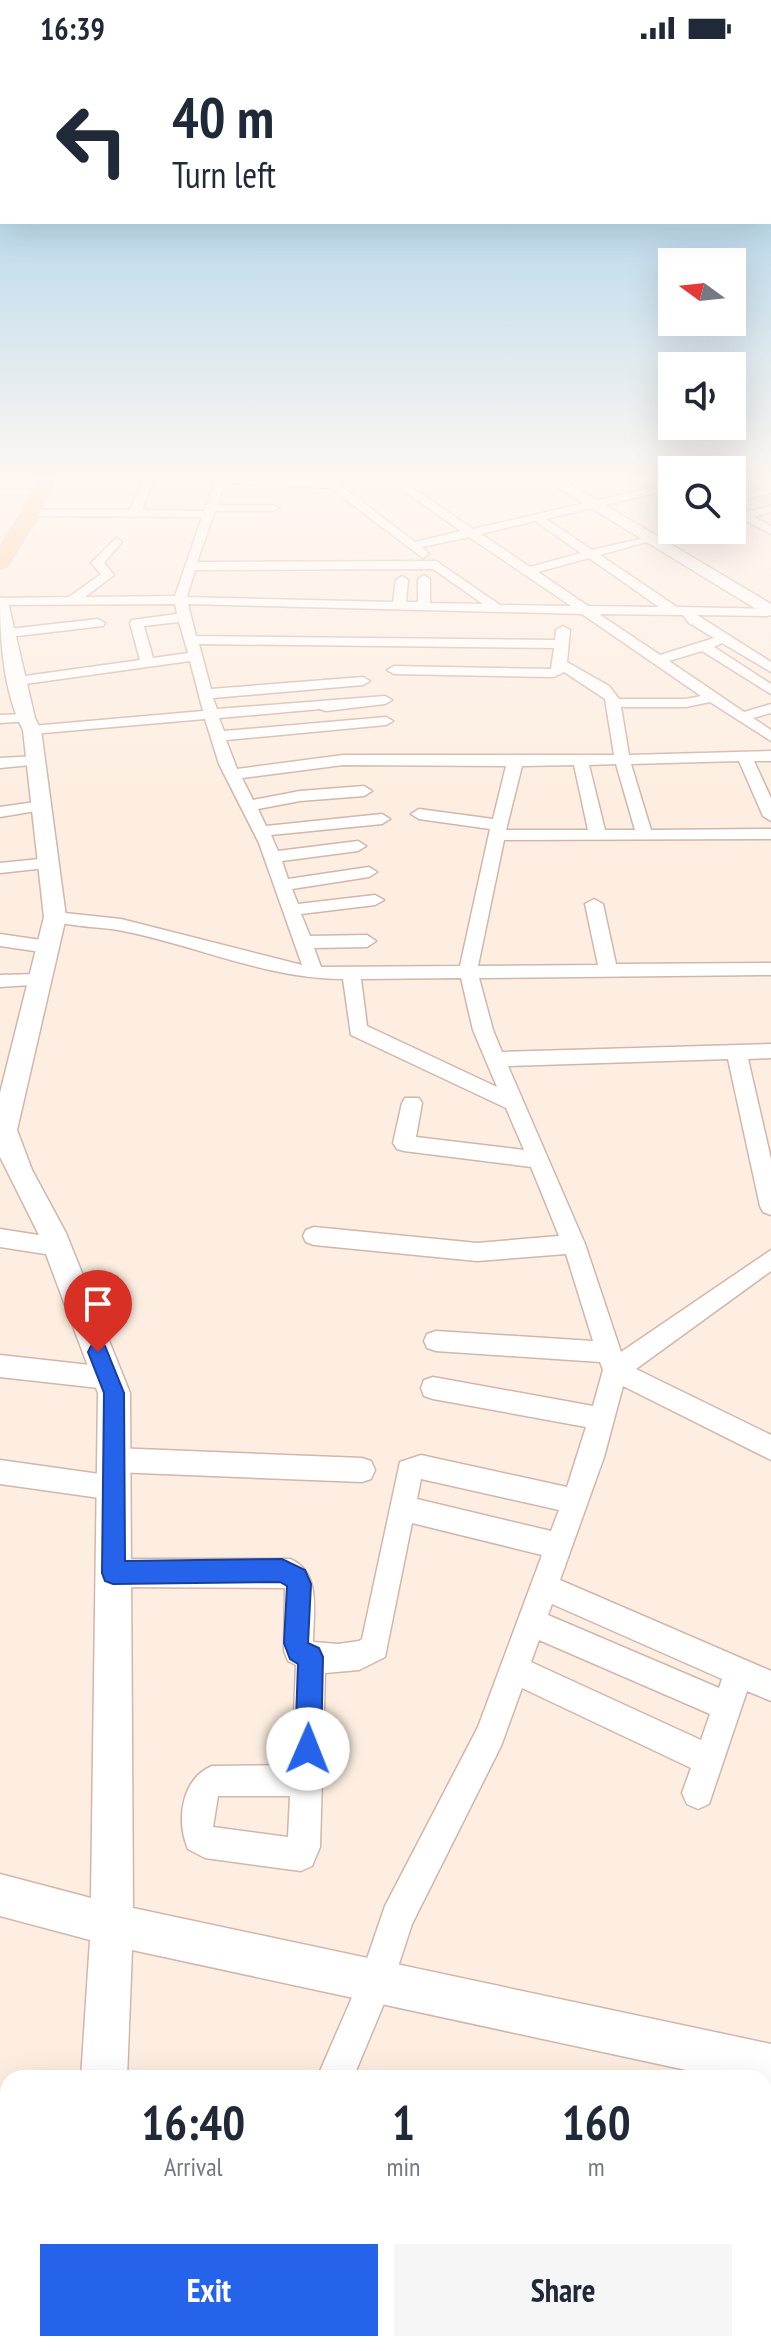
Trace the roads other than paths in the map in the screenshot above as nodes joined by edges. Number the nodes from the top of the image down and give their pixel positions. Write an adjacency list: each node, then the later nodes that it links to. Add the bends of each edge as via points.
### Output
1 (97, 583): 11 (street)
2 (185, 583): 10 (street)
3 (402, 583): 13 (street)
4 (424, 583): 14 (street)
5 (461, 583): 15 (street)
6 (548, 583): 18 (street)
7 (639, 583): 19 (street)
8 (725, 583): 16 (street)
9 (727, 583): 16 (street)
10 (180, 600): 11 (street); 13 (street, via 378,612); 20 (street)
11 (72, 601): 12 (street)
12 (1, 602): 27 (street)
13 (399, 606): 14 (street)
14 (424, 606): 15 (street)
15 (495, 607): 17 (street)
16 (769, 609): 19 (street)
17 (560, 610): 18 (street); 24 (street)
18 (589, 610): 19 (street); 28 (street)
19 (679, 610): 22 (street)
20 (185, 617): 23 (street); 29 (street, via 137,623)
21 (98, 623): 27 (street)
22 (725, 639): 25 (street); 31 (street)
23 (192, 640): 24 (street); 26 (street)
24 (560, 644): 30 (street)
25 (703, 646): 28 (street); 35 (street)
26 (195, 656): 29 (street); 36 (street)
27 (10, 660): 29 (street); 45 (street)
28 (660, 660): 37 (street)
29 (148, 663)
30 (559, 663): 32 (street, via 554,673); 39 (street, via 610,693)
31 (771, 668)
32 (394, 670)
33 (363, 681): 34 (street)
34 (324, 684): 36 (street); 40 (street)
35 (771, 690)
36 (205, 694): 42 (street)
37 (714, 697): 39 (street, via 686,703); 43 (street)
38 (385, 700): 40 (street)
39 (613, 703): 52 (street)
40 (326, 705): 42 (street); 46 (street)
41 (771, 708): 43 (street)
42 (211, 715): 45 (street); 47 (street)
43 (743, 717): 48 (street)
44 (386, 721): 46 (street)
45 (19, 722): 53 (street)
46 (330, 731): 47 (street)
47 (218, 736): 51 (street)
48 (771, 737)
49 (744, 756): 50 (street); 52 (street); 64 (street)
50 (771, 756)
51 (225, 759): 54 (street, via 333,748); 58 (street)
52 (622, 760): 55 (street); 70 (street)
53 (36, 761): 57 (street); 60 (street)
54 (335, 761): 56 (street); 58 (street)
55 (581, 761): 56 (street); 69 (street)
56 (515, 762): 66 (street)
57 (0, 763)
58 (234, 774): 61 (street)
59 (364, 791): 61 (street)
60 (42, 806): 62 (street); 73 (street)
61 (249, 806): 67 (street)
62 (0, 812)
63 (419, 814): 66 (street)
64 (771, 816)
65 (382, 819): 67 (street)
66 (498, 830): 69 (street); 86 (street)
67 (261, 831): 72 (street)
68 (771, 834): 70 (street)
69 (598, 836): 70 (street)
70 (645, 836)
71 (358, 846): 72 (street)
72 (272, 857): 76 (street)
73 (49, 863): 74 (street); 80 (street)
74 (0, 868)
75 (369, 872): 76 (street)
76 (282, 885): 79 (street)
77 (375, 900): 79 (street)
78 (594, 904): 87 (street)
79 (291, 910): 83 (street)
80 (55, 917): 84 (street); 89 (street, via 106,920 253,962)
81 (0, 940): 84 (street)
82 (367, 941): 83 (street)
83 (303, 942): 89 (street)
84 (48, 947): 90 (street)
85 (771, 969): 87 (street)
86 (468, 970): 87 (street); 88 (street); 94 (street)
87 (608, 970)
88 (351, 972): 89 (street); 96 (street, via 358,1030)
89 (314, 973)
90 (39, 980): 91 (street); 97 (street)
91 (0, 981)
92 (736, 1051): 93 (street); 94 (street); 99 (street)
93 (771, 1051)
94 (496, 1059): 96 (street)
95 (412, 1103): 98 (street, via 404,1143)
96 (515, 1104): 98 (street)
97 (2, 1129): 103 (street)
98 (538, 1160): 102 (street)
99 (771, 1206)
100 (314, 1236): 102 (street, via 477,1252)
101 (0, 1238): 103 (street)
102 (574, 1244): 106 (street)
103 (58, 1247): 108 (street)
104 (771, 1259): 106 (street)
105 (436, 1341): 106 (street)
106 (612, 1361): 110 (street); 111 (street)
107 (0, 1366): 108 (street)
108 (108, 1378): 114 (street, via 114,1393)
109 (433, 1388): 110 (street)
110 (602, 1419): 115 (street)
111 (771, 1448)
112 (362, 1470): 114 (street)
113 (0, 1472): 114 (street)
114 (114, 1474): 118 (street)
115 (576, 1501): 116 (street, via 421,1467 409,1471); 117 (street)
116 (402, 1508): 117 (street); 121 (street, via 375,1647 358,1656)
117 (559, 1546): 119 (street)
118 (113, 1573): 121 (street, via 290,1573 299,1584 296,1643 298,1651); 130 (street)
119 (544, 1587): 120 (street); 123 (street)
120 (533, 1623): 122 (street); 125 (street)
121 (311, 1657): 127 (street)
122 (516, 1670): 126 (street); 131 (street, via 490,1735 397,1918)
123 (739, 1672): 124 (street); 125 (street)
124 (771, 1686)
125 (727, 1706): 126 (street)
126 (709, 1760): 128 (street)
127 (307, 1780)
128 (698, 1793)
129 (0, 1895): 130 (street)
130 (112, 1925): 131 (street); 133 (street)
131 (376, 1982): 132 (street); 134 (street)
132 (768, 2067)
133 (104, 2070)
134 (338, 2070)

